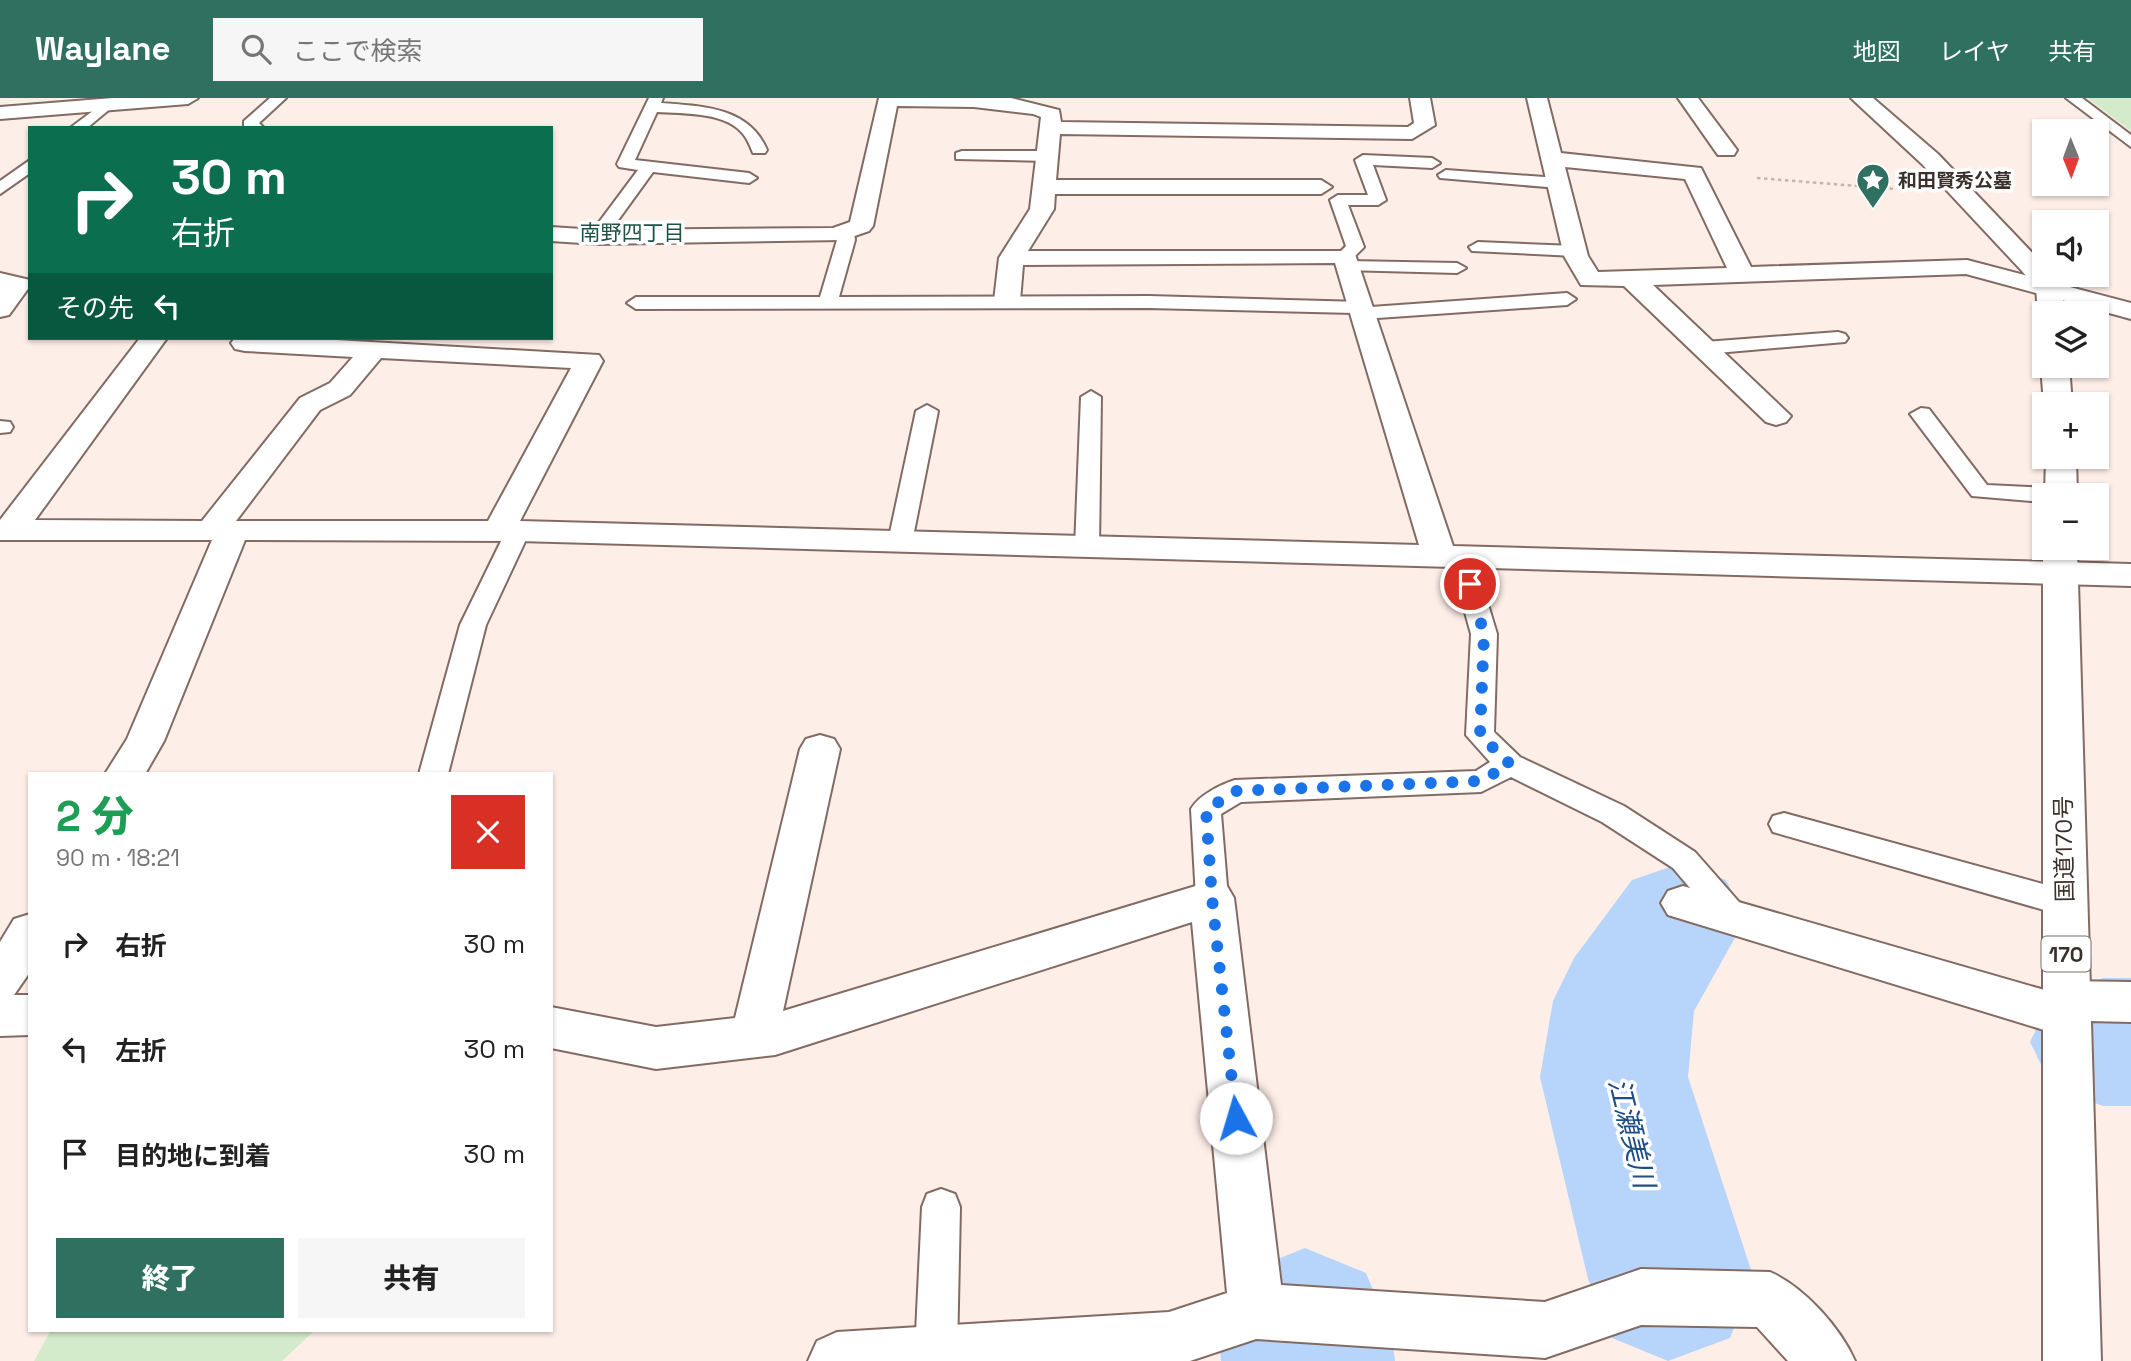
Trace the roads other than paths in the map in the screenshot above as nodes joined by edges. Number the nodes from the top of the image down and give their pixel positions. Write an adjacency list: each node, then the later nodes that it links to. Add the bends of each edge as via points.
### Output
1 (188, 98): 10 (main road)
2 (279, 98): 13 (lane, via 249,124)
3 (1420, 98): 14 (main road, via 1425,125 1412,133 1214,119)
4 (1537, 98): 20 (main road)
5 (1688, 98): 17 (main road)
6 (1861, 98): 38 (main road, via 1930,159)
7 (2073, 98): 15 (lane)
8 (889, 99): 14 (main road, via 989,101 1044,109 1052,114); 30 (main road, via 862,226)
9 (655, 102): 16 (lane, via 743,124 756,135); 23 (lane, via 625,164)
10 (107, 105): 11 (main road); 12 (lane)
11 (0, 113)
12 (80, 126)
13 (253, 126)
14 (1051, 128): 19 (main road)
15 (2131, 142)
16 (760, 150)
17 (1726, 150)
18 (962, 156): 19 (lane)
19 (1048, 156): 27 (main road)
20 (1552, 159): 26 (main road); 39 (main road, via 1693,173)
21 (1432, 163): 36 (lane, via 1363,160 1378,200 1338,200 1355,247)
22 (28, 167): 29 (lane)
23 (649, 167): 25 (lane); 32 (lane)
24 (1446, 175): 26 (lane)
25 (749, 178)
26 (1558, 183): 34 (main road)
27 (1045, 187): 28 (main road); 35 (main road, via 1042,208)
28 (1321, 187)
29 (0, 189)
30 (845, 232): 32 (main road); 47 (lane)
31 (553, 234): 32 (main road)
32 (597, 237)
33 (1478, 247): 34 (lane)
34 (1575, 251): 40 (main road, via 1590,280)
35 (1011, 258): 36 (main road); 45 (main road)
36 (1347, 261): 37 (lane); 50 (main road)
37 (1457, 268)
38 (2032, 269)
39 (1743, 275): 40 (main road); 42 (main road, via 1967,267)
40 (1631, 279): 55 (main road)
41 (0, 281): 49 (main road, via 19,283)
42 (2032, 283)
43 (2049, 287): 46 (main road); 51 (main road)
44 (1567, 299): 50 (lane)
45 (1007, 301): 47 (lane); 50 (lane)
46 (2050, 301)
47 (828, 302): 48 (lane)
48 (636, 303)
49 (0, 309)
50 (1362, 311): 67 (main road)
51 (2131, 311)
52 (1838, 338): 55 (lane)
53 (152, 340): 62 (main road)
54 (246, 343): 56 (main road)
55 (1704, 348): 60 (main road)
56 (374, 350): 63 (main road, via 340,389 310,404); 64 (main road, via 589,361)
57 (1091, 397): 66 (lane)
58 (928, 411): 65 (lane)
59 (1922, 414): 61 (lane, via 1980,491)
60 (1776, 416)
61 (2032, 494)
62 (6, 530): 63 (main road)
63 (222, 530): 64 (main road); 73 (main road, via 145,741)
64 (509, 531): 65 (main road); 74 (lane, via 473,625)
65 (900, 542): 66 (main road)
66 (1087, 548): 67 (main road)
67 (1451, 558): 68 (main road); 72 (lane, via 1484,634 1480,735)
68 (2032, 560)
69 (2060, 560): 70 (main road); 77 (main road, 国道170号 / 170)
70 (2131, 575)
71 (820, 749): 87 (main road)
72 (1510, 764): 76 (lane, via 1481,781 1236,791 1206,810); 79 (lane, via 1612,814 1684,860)
73 (126, 772)
74 (434, 772)
75 (1784, 824): 77 (lane)
76 (1212, 898): 87 (main road); 89 (main road)
77 (2065, 903): 83 (main road, 国道170号 / 170)
78 (1682, 904): 79 (main road)
79 (1735, 919): 83 (main road)
80 (28, 935): 81 (main road)
81 (0, 981)
82 (2131, 1002): 83 (main road)
83 (2067, 1009): 93 (main road, 国道170号 / 170)
84 (28, 1015): 85 (main road)
85 (0, 1016)
86 (553, 1027): 87 (main road, via 656,1048)
87 (754, 1037)
88 (941, 1207): 90 (lane)
89 (1256, 1311): 90 (main road, via 1169,1340); 92 (main road, via 1545,1330 1641,1297 1770,1300)
90 (936, 1354): 91 (main road)
91 (837, 1361)
92 (1826, 1361)
93 (2072, 1361)

